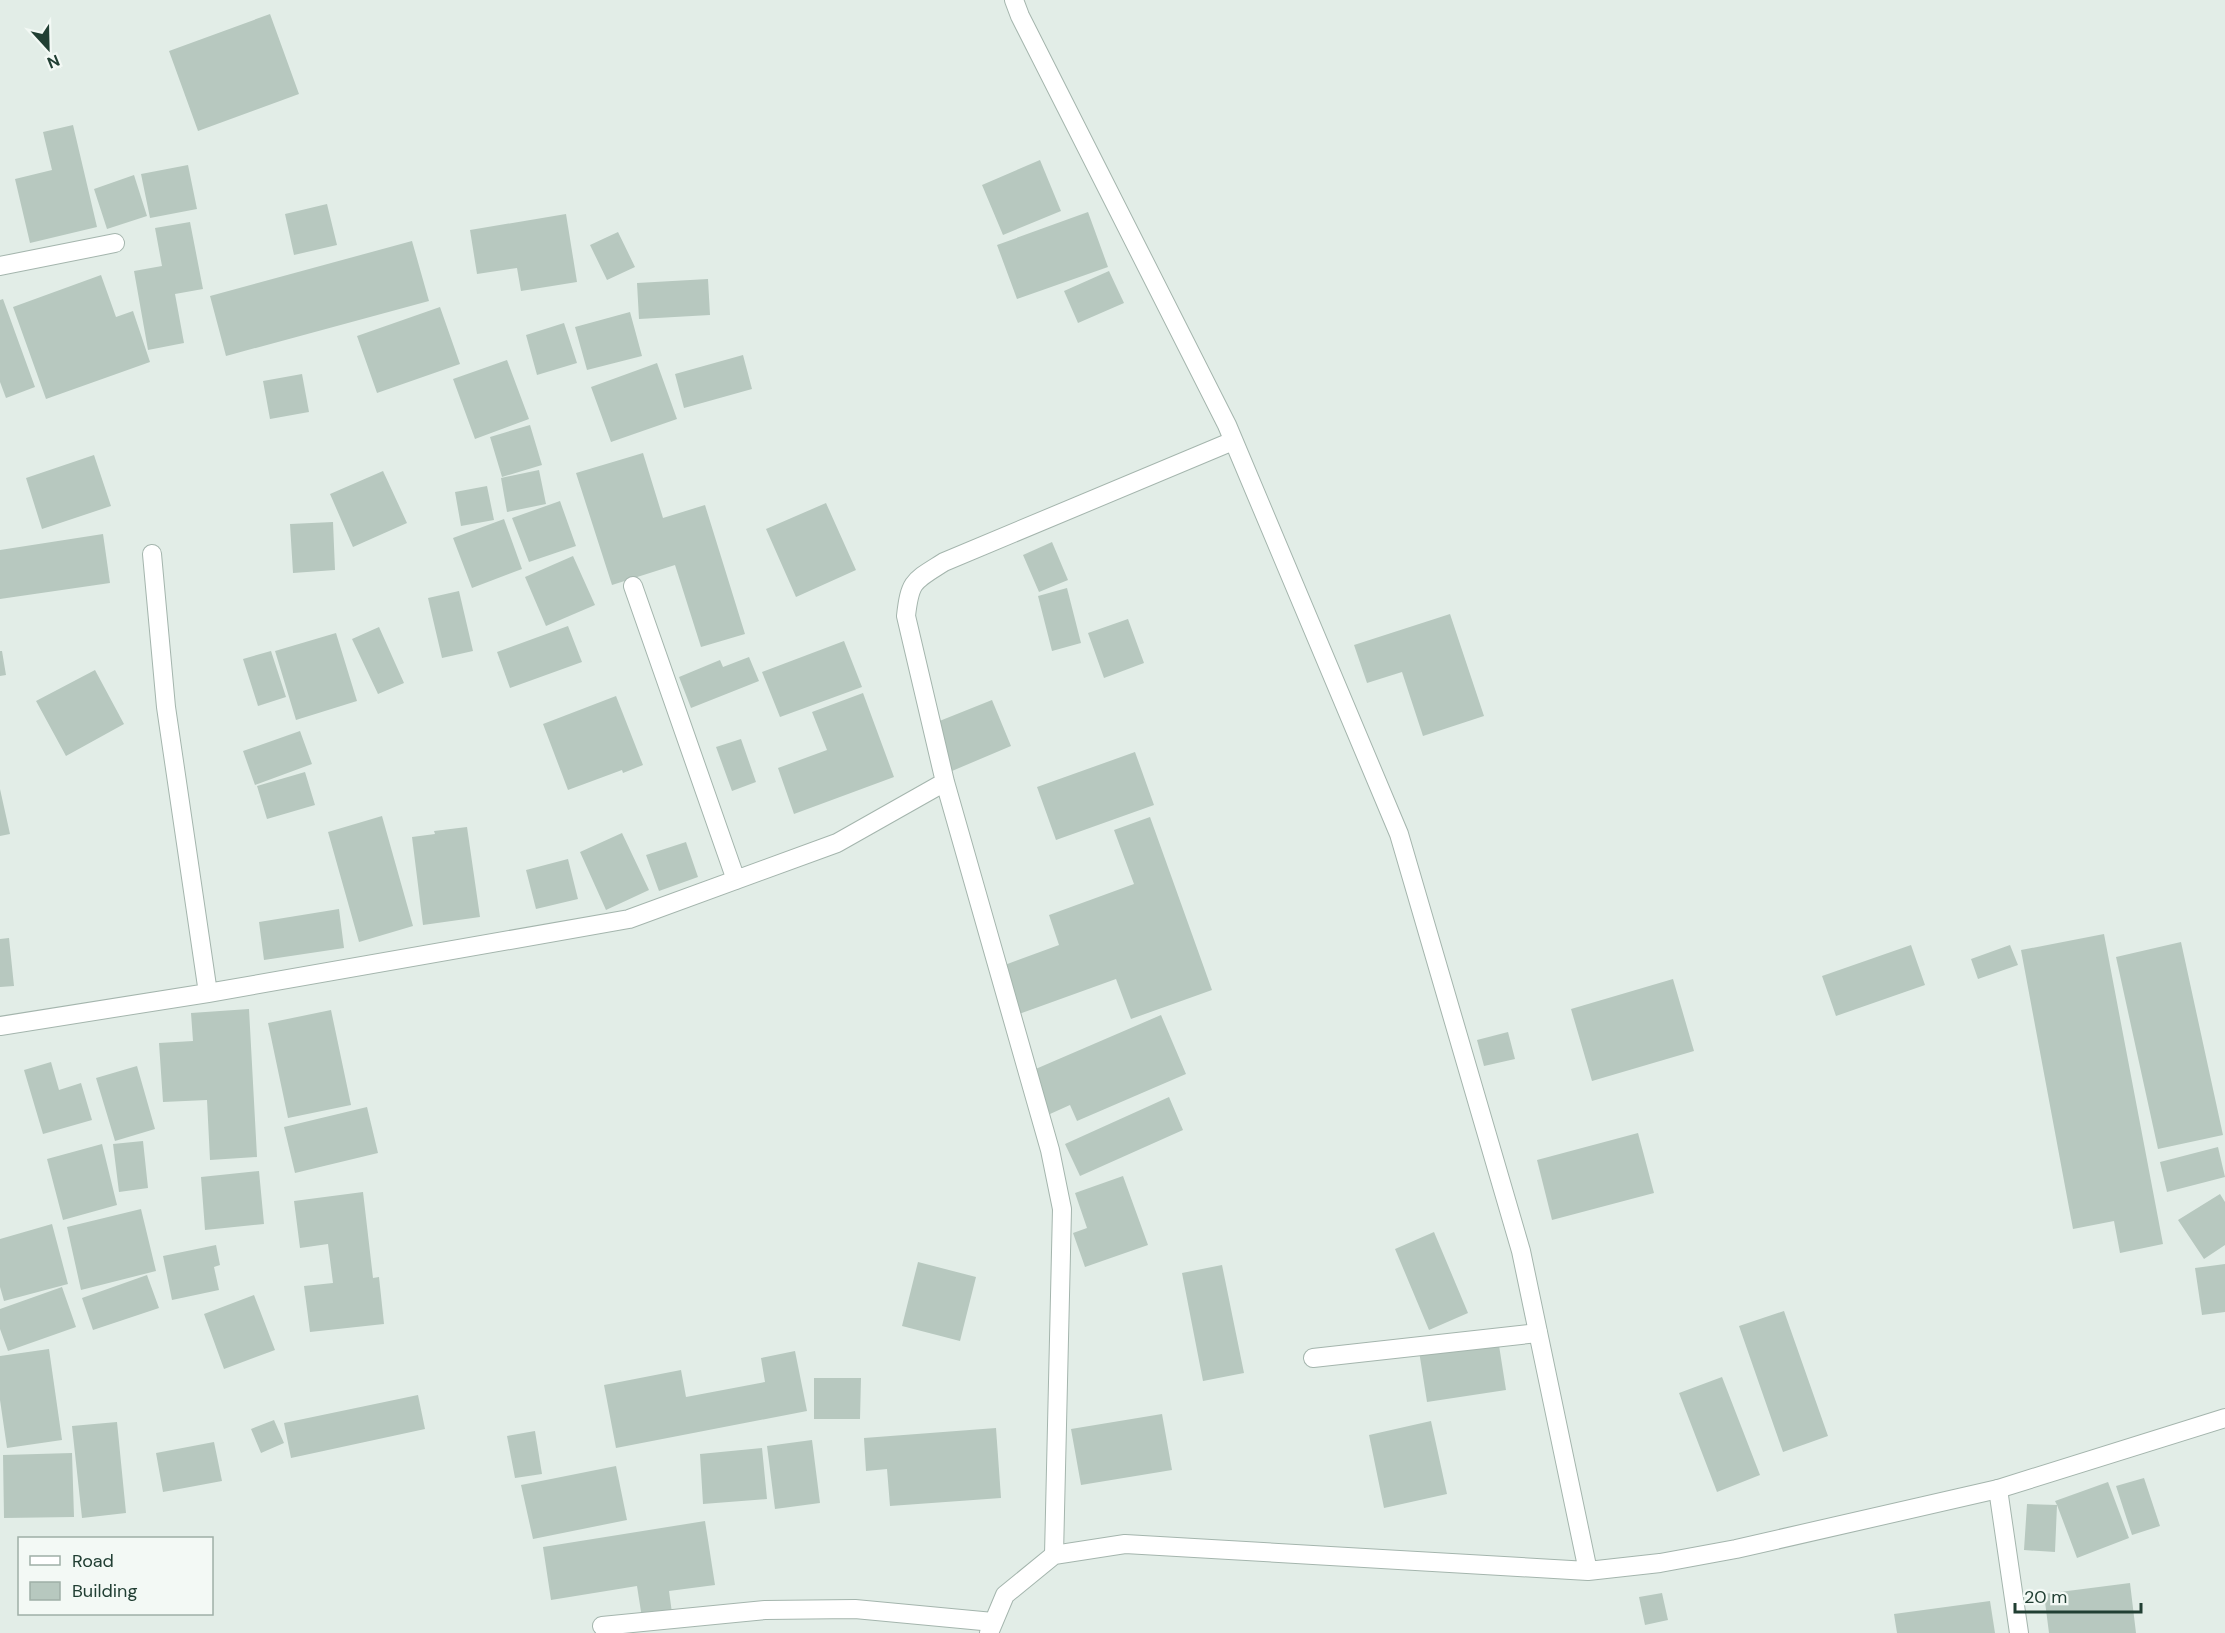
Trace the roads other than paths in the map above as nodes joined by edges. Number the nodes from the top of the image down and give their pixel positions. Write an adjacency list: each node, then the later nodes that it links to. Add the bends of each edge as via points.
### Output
1 (1014, 0): 4 (street)
2 (115, 243): 3 (street)
3 (0, 266)
4 (1233, 441): 7 (street, via 944,561 918,578 909,591 906,616); 11 (street, via 1399,834 1521,1251)
5 (152, 554): 9 (street, via 166,707)
6 (633, 586): 8 (street)
7 (945, 782): 8 (street, via 837,843); 15 (street, via 1050,1150 1062,1209)
8 (735, 880): 9 (street, via 629,919)
9 (208, 993): 10 (street)
10 (0, 1026)
11 (1538, 1333): 12 (street); 16 (street)
12 (1313, 1358)
13 (2225, 1418): 14 (street)
14 (1998, 1489): 16 (street, via 1736,1549); 19 (street)
15 (1054, 1555): 16 (street, via 1125,1544); 18 (street, via 1005,1595)
16 (1588, 1571)
17 (602, 1626): 18 (street, via 765,1610 855,1609)
18 (991, 1628)
19 (2019, 1633)

